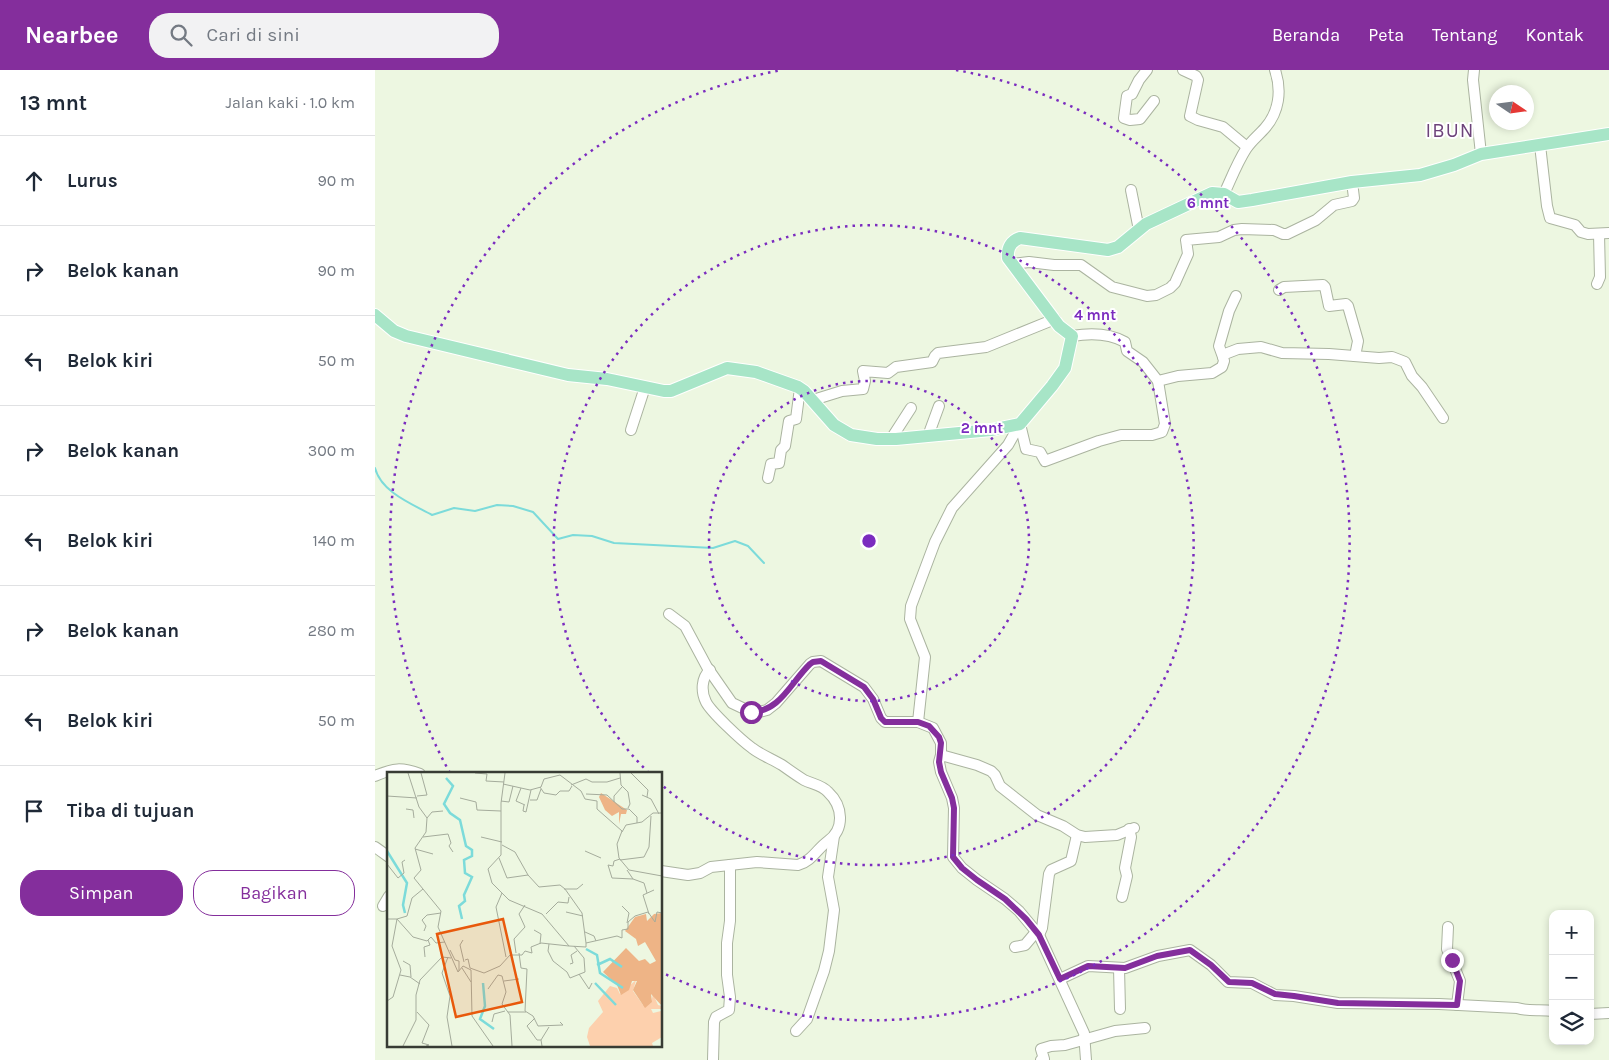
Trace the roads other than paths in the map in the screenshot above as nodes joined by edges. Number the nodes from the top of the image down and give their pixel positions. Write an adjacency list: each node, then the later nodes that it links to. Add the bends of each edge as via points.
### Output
1 (1147, 70): 5 (street, via 1132,94 1127,96 1124,118 1140,119)
2 (1183, 70): 8 (street, via 1198,80 1190,116 1223,127)
3 (1275, 70): 8 (street, via 1279,90 1273,117)
4 (1474, 70): 9 (street)
5 (1154, 101)
6 (1609, 134): 7 (main road)
7 (1540, 145): 9 (main road); 14 (street, via 1548,216 1552,220 1575,225 1584,234)
8 (1247, 147): 12 (street)
9 (1481, 154): 10 (main road, via 1420,175)
10 (1352, 182): 12 (main road, via 1238,202); 15 (street, via 1352,201 1334,205 1316,220 1291,232 1283,234 1274,230 1242,228 1219,237 1186,240 1189,254 1175,283 1156,295 1114,288 1081,265)
11 (1131, 190): 13 (street)
12 (1224, 194): 13 (main road, via 1212,193 1199,198 1158,217)
13 (1139, 230): 15 (main road, via 1118,247 1108,250 1020,238 1008,249 1008,258)
14 (1604, 233): 16 (street)
15 (1013, 264): 20 (main road)
16 (1597, 284)
17 (1279, 290): 23 (street, via 1323,285 1329,306 1346,304 1358,341)
18 (1236, 296): 22 (street, via 1219,346)
19 (375, 315): 25 (main road, via 394,331 406,336 568,375)
20 (1055, 320): 21 (main road); 27 (street, via 986,347 938,354 932,362 896,368 888,373 863,371 863,389 842,391)
21 (1072, 336): 24 (street, via 1094,334 1120,339 1125,342 1127,351 1143,362); 31 (main road, via 1065,368)
22 (1223, 356): 23 (street, via 1238,349 1261,347 1282,353); 24 (street, via 1224,364 1212,373)
23 (1355, 356): 30 (street, via 1405,362)
24 (1158, 381): 31 (street, via 1165,424 1162,432 1121,435 1045,461 1040,452 1026,449)
25 (645, 387): 26 (main road, via 671,391 727,368 756,372); 32 (street)
26 (800, 388): 27 (main road); 35 (street, via 796,419 789,421 779,463 771,464)
27 (813, 400): 34 (main road, via 840,430 865,438)
28 (939, 406): 33 (street)
29 (911, 408): 34 (street)
30 (1443, 418)
31 (1020, 424): 33 (main road); 38 (street, via 1008,445 948,516 911,606 911,625 925,657)
32 (631, 430)
33 (928, 436): 34 (main road)
34 (891, 439)
35 (768, 478)
36 (669, 614): 37 (street, via 685,626)
37 (709, 670): 38 (street, via 732,703 751,712 759,712 776,703 810,664 821,661 864,687 885,722); 43 (street, via 702,688 706,703 739,738 830,793 838,805 840,817)
38 (918, 722): 39 (street, via 929,726 939,737)
39 (941, 755): 42 (street, via 991,771 1000,786 1037,815); 52 (street, via 941,772 954,808 955,861 1012,905)
40 (415, 772): 41 (street, via 396,768)
41 (375, 776)
42 (1077, 835): 48 (street, via 1117,835 1132,829); 52 (street, via 1071,862 1051,870 1049,874 1042,928)
43 (834, 836): 46 (street, via 803,863 757,862); 62 (street, via 829,877 834,910 829,951 807,1019)
44 (375, 847): 45 (street)
45 (387, 856)
46 (730, 866): 47 (street, via 711,867 688,875); 64 (street, via 727,975 731,997 729,1010 716,1017 714,1022)
47 (663, 871)
48 (1122, 897)
49 (387, 899): 50 (street)
50 (383, 906)
51 (1448, 926): 56 (street, via 1447,949 1460,981)
52 (1038, 934): 53 (street, via 1025,945); 55 (street)
53 (1015, 947)
54 (1119, 968): 55 (street, via 1088,966); 56 (street, via 1190,950 1229,982 1252,983 1281,996 1338,1003); 57 (street)
55 (1060, 979): 63 (street)
56 (1457, 1005): 58 (street)
57 (1120, 1009)
58 (1549, 1010)
59 (1609, 1013): 60 (street)
60 (1594, 1014)
61 (1145, 1028): 63 (street)
62 (796, 1031)
63 (1085, 1039): 65 (street, via 1041,1049 1044,1059); 66 (street)
64 (713, 1060)
65 (1041, 1060)
66 (1086, 1060)

